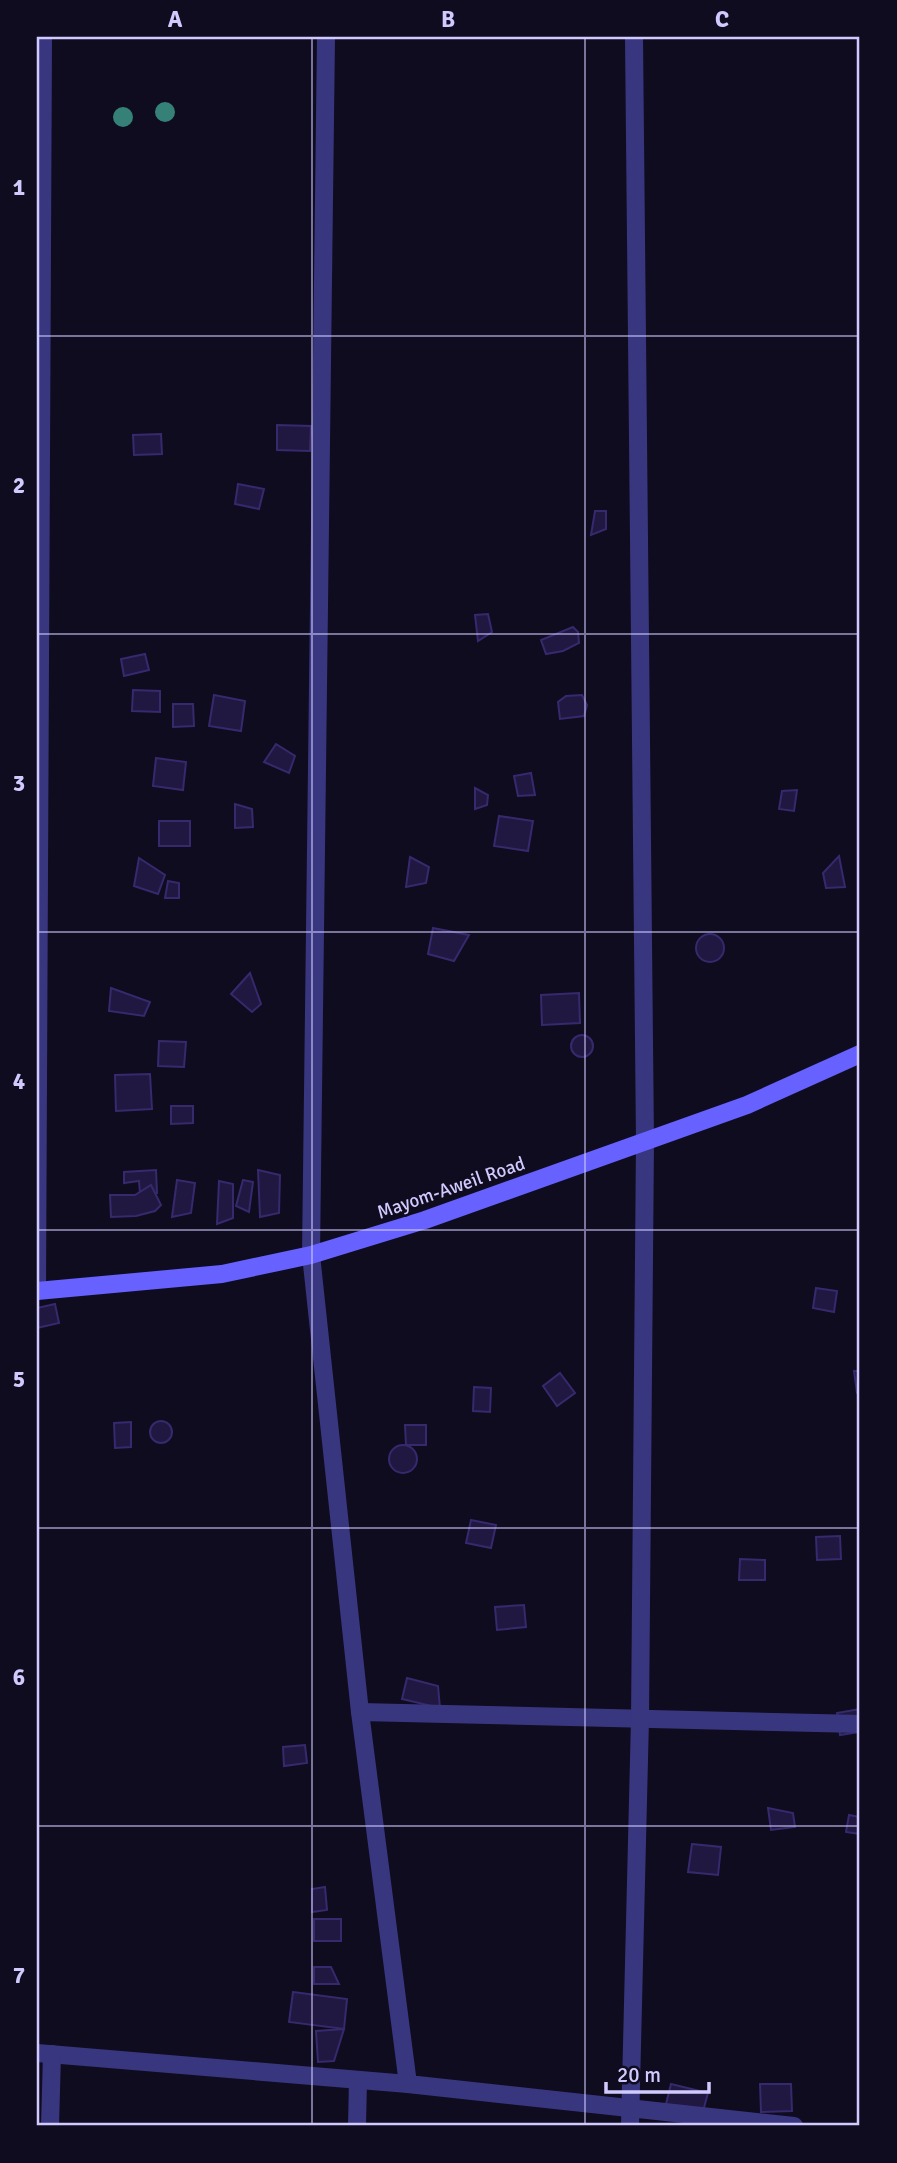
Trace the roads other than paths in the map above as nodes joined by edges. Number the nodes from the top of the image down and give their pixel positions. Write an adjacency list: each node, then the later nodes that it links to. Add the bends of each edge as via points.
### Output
1 (43, 37): 7 (street)
2 (326, 37): 6 (street)
3 (634, 37): 5 (street)
4 (860, 1054): 5 (main road, Mayom-Aweil Road, via 747,1105)
5 (645, 1142): 6 (main road, Mayom-Aweil Road); 9 (street)
6 (311, 1255): 7 (main road, Mayom-Aweil Road, via 222,1274); 8 (street)
7 (37, 1291)
8 (360, 1712): 9 (street); 13 (street)
9 (640, 1719): 10 (street); 14 (street)
10 (860, 1724)
11 (45, 2054): 12 (street); 15 (street)
12 (358, 2080): 13 (street); 16 (street)
13 (408, 2084): 14 (street)
14 (630, 2118): 17 (street)
15 (50, 2126)
16 (357, 2126)
17 (794, 2126)

